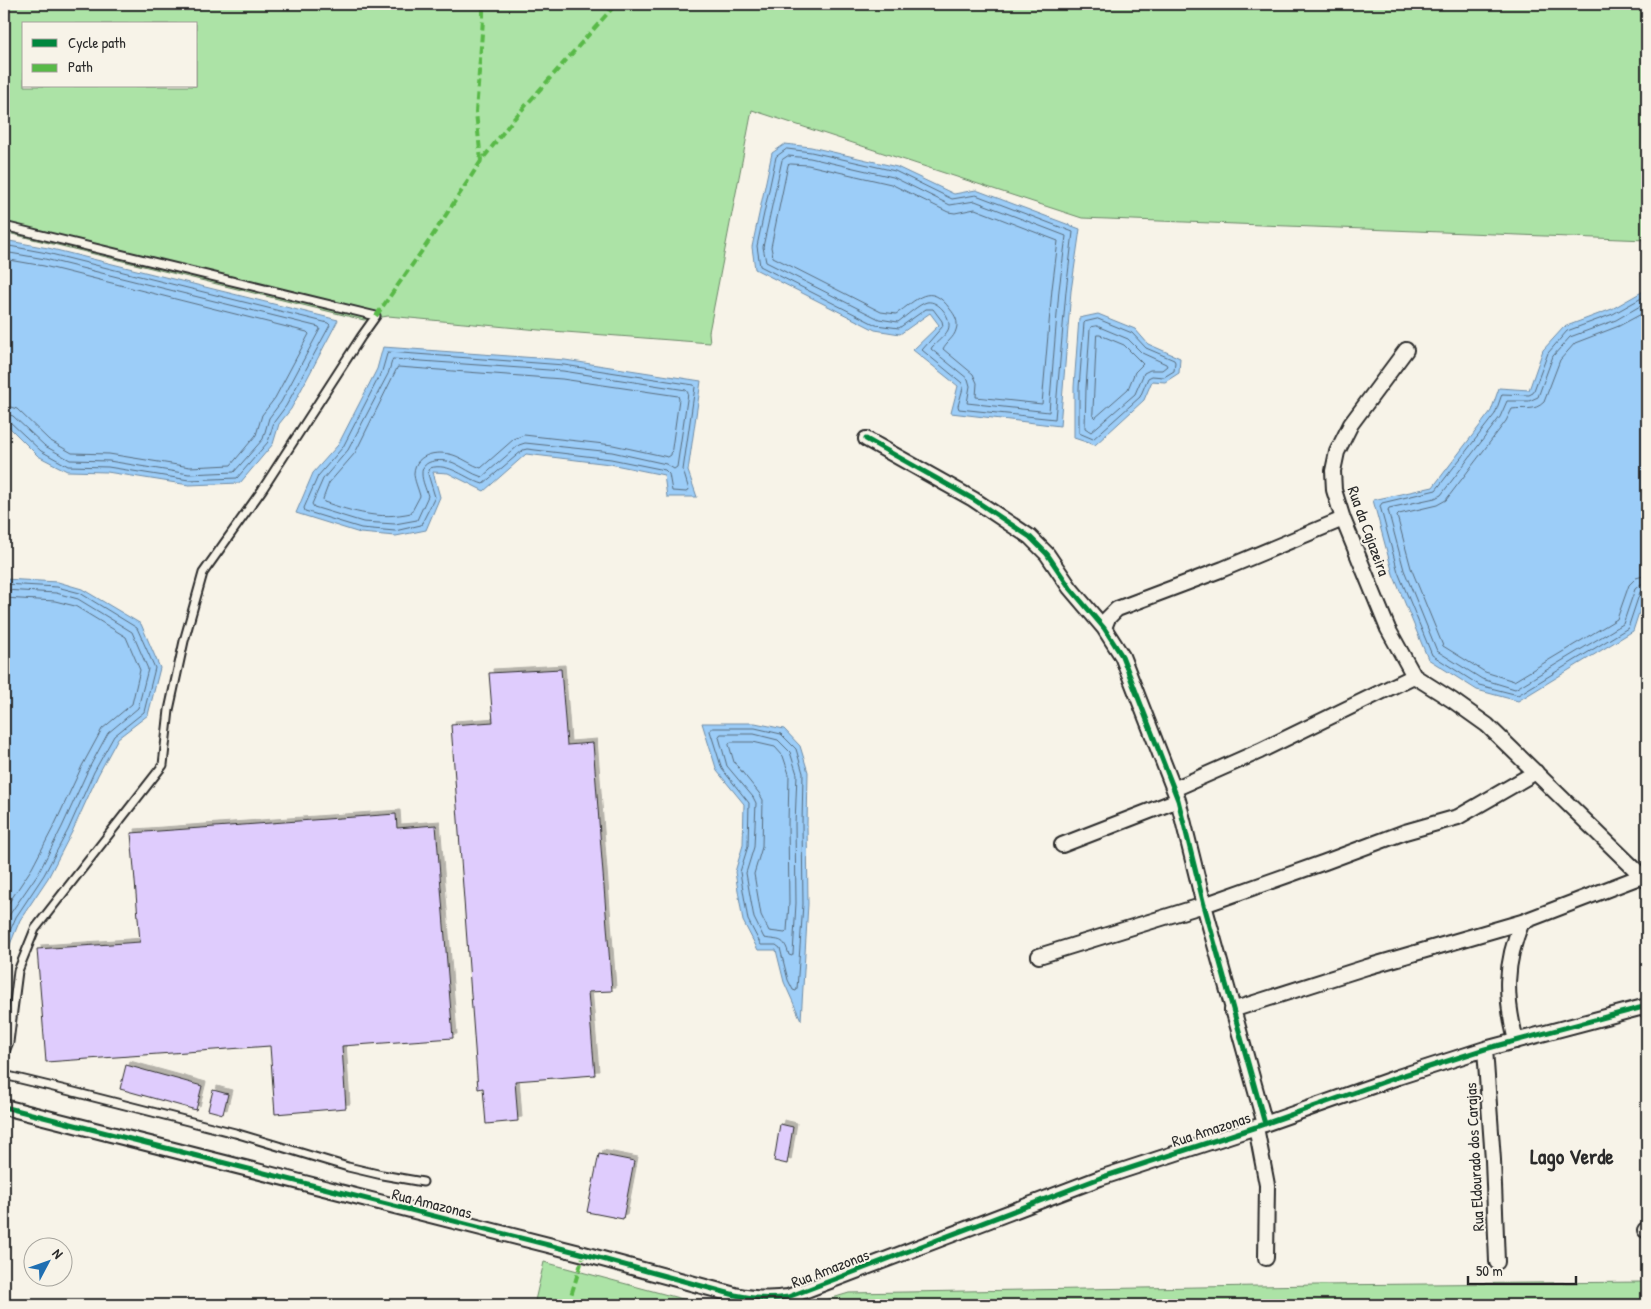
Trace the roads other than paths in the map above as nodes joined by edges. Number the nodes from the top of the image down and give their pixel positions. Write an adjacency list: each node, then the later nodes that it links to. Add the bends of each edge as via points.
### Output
1 (4, 226): 18 (lane, via 376,316 262,490 203,573 169,710 163,764 34,929 18,971 9,1042)
2 (1406, 350): 4 (street, Rua da Cajazeira, via 1352,424 1337,452 1334,490)
3 (866, 439): 5 (street, via 974,499 1030,537)
4 (1343, 519): 5 (street, via 1224,569 1126,605 1111,613); 6 (street, Rua da Cajazeira, via 1388,629)
5 (1104, 628): 8 (street, via 1130,674)
6 (1414, 676): 7 (street, Rua da Cajazeira, via 1487,725); 8 (street)
7 (1536, 772): 10 (street, Rua da Cajazeira); 11 (street, via 1458,817 1405,832)
8 (1176, 795): 9 (street); 11 (street)
9 (1062, 845)
10 (1644, 878): 12 (street)
11 (1204, 905): 13 (street); 15 (street)
12 (1522, 922): 15 (street, via 1367,966); 16 (street, via 1508,972)
13 (1038, 956)
14 (1647, 1006): 16 (street, Rua Amazonas)
15 (1232, 1010): 21 (street)
16 (1516, 1041): 17 (street, Rua Amazonas)
17 (1485, 1049): 21 (street, Rua Amazonas); 24 (street, Rua Eldourado dos Carajas)
18 (4, 1054)
19 (4, 1076): 22 (lane, via 235,1133 348,1167)
20 (4, 1107): 21 (street, Rua Amazonas, via 756,1300 788,1297 1100,1178)
21 (1260, 1125): 23 (street, via 1267,1185)
22 (423, 1182)
23 (1266, 1258)
24 (1497, 1262)

